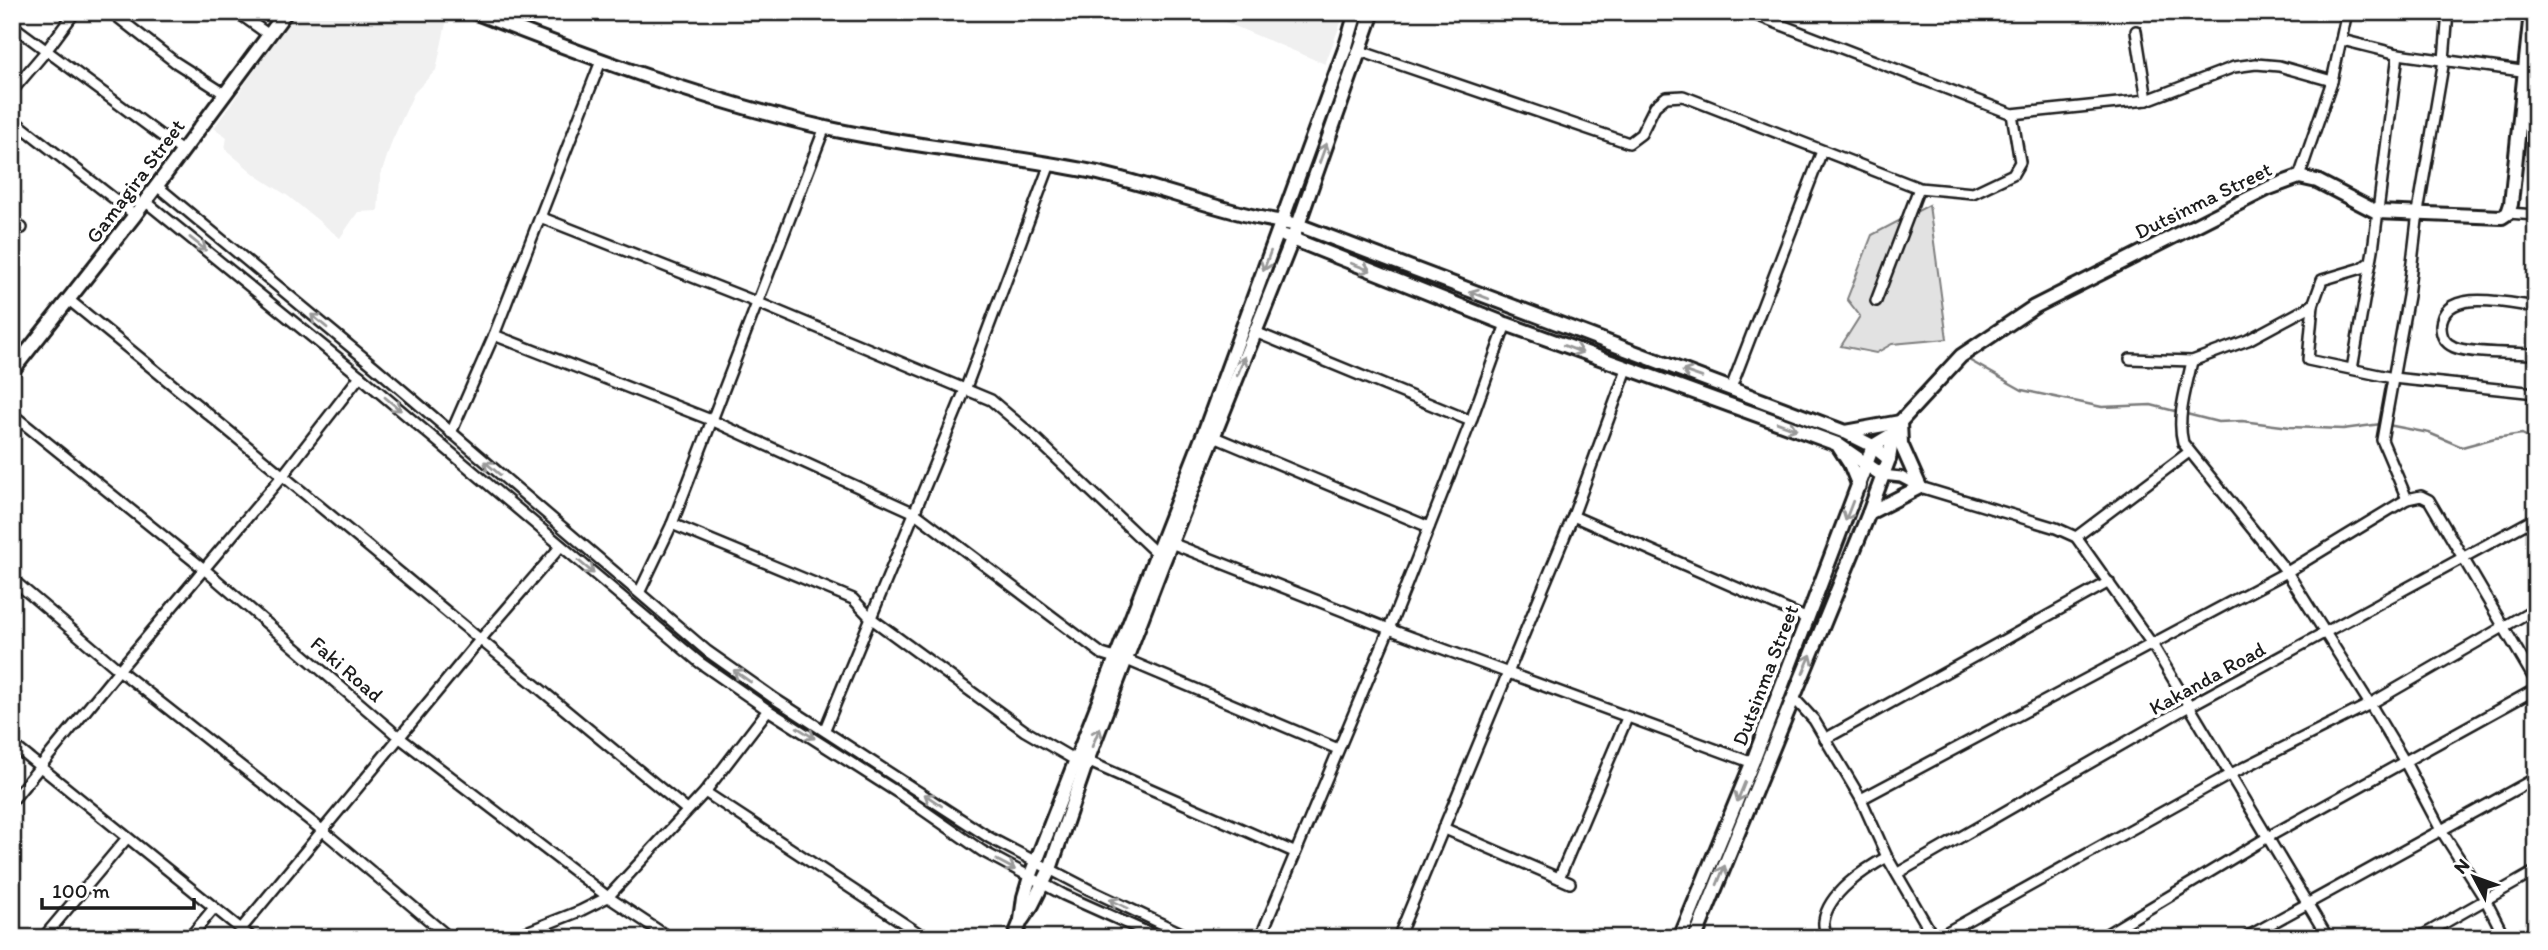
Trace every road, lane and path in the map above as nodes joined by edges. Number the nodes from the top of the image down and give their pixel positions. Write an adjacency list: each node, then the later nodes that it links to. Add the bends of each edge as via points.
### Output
1 (75, 12): 16 (street)
2 (111, 12): 24 (street)
3 (237, 12): 14 (street)
4 (286, 12): 14 (street, Gamagira Street)
5 (474, 12): 20 (street)
6 (1356, 12): 44 (street)
7 (1373, 12): 17 (street)
8 (1748, 12): 26 (street)
9 (2346, 12): 15 (street)
10 (2448, 12): 19 (street)
11 (2531, 12): 21 (street)
12 (12, 25): 16 (street)
13 (2136, 31): 25 (street)
14 (269, 35): 24 (street, Gamagira Street)
15 (2342, 40): 18 (street); 22 (street)
16 (46, 51): 23 (street); 29 (street)
17 (1360, 51): 30 (street, via 1629,143 1641,134 1666,97 1683,96); 43 (street, one-way to 17)
18 (2398, 54): 19 (street); 36 (street)
19 (2444, 60): 21 (street); 37 (street)
20 (601, 61): 28 (street); 41 (street)
21 (2530, 73): 38 (street)
22 (2332, 81): 25 (street, via 2256,64 2234,67); 32 (street)
23 (12, 91)
24 (225, 94): 29 (street, Gamagira Street)
25 (2147, 100): 26 (street)
26 (2012, 114): 34 (street, via 2020,162 2013,174 1973,193)
27 (12, 118): 39 (street)
28 (825, 127): 31 (street); 50 (street)
29 (182, 151): 33 (street, Gamagira Street)
30 (1822, 151): 34 (street); 64 (street)
31 (1050, 164): 44 (street, via 1131,182); 65 (street)
32 (2299, 177): 36 (street, Dutsinma Street, via 2317,181); 70 (street, Dutsinma Street, via 2258,193 2034,307 1961,356)
33 (156, 186): 35 (street, Gamagira Street); 72 (street, one-way to 33)
34 (1919, 188): 49 (street)
35 (145, 201): 39 (street, Gamagira Street); 62 (street, one-way to 62)
36 (2377, 212): 37 (street, Dutsinma Street); 47 (street)
37 (2418, 212): 38 (street, Dutsinma Street); 63 (street)
38 (2508, 213): 40 (street)
39 (135, 215): 48 (street, Gamagira Street)
40 (2536, 215)
41 (540, 217): 50 (street); 55 (street)
42 (12, 221): 45 (street)
43 (1298, 225): 44 (street); 46 (street); 64 (street, one-way to 43)
44 (1280, 226): 46 (street); 97 (street, one-way to 97)
45 (22, 228)
46 (1291, 240): 53 (street, one-way to 53); 54 (street)
47 (2371, 261): 51 (street, via 2322,281); 60 (street)
48 (69, 300): 61 (street, Gamagira Street); 80 (street)
49 (1876, 301)
50 (756, 302): 65 (street); 68 (street)
51 (2312, 305): 58 (street, via 2248,340); 60 (street, via 2308,360)
52 (2536, 307): 56 (street, via 2466,300 2454,304 2441,321 2441,335 2458,349)
53 (1506, 324): 59 (street, one-way to 59); 69 (street)
54 (1255, 332): 69 (street); 74 (street, one-way to 54)
55 (494, 335): 68 (street); 72 (street)
56 (2536, 354)
57 (2130, 359): 58 (street)
58 (2192, 361): 77 (street, via 2180,432)
59 (1627, 369): 75 (street, one-way to 75); 90 (street)
60 (2352, 369): 63 (street)
61 (12, 371)
62 (360, 376): 80 (street); 87 (street, one-way to 87)
63 (2393, 378): 66 (street); 86 (street, via 2382,440)
64 (1731, 388): 71 (street)
65 (965, 390): 88 (street); 97 (street, via 991,400)
66 (2536, 393)
67 (12, 414): 99 (street, Faki Road)
68 (711, 420): 88 (street); 92 (street)
69 (1471, 421): 93 (street)
70 (1900, 422): 71 (street); 73 (street, Dutsinma Street); 84 (street, via 1901,444)
71 (1845, 432): 76 (street)
72 (451, 433): 85 (street, one-way to 72)
73 (1893, 434): 76 (street, Dutsinma Street); 78 (street, Dutsinma Street)
74 (1212, 436): 93 (street); 95 (street)
75 (1837, 444): 79 (street); 83 (street)
76 (1872, 446): 78 (street); 79 (street, Dutsinma Street)
77 (2189, 452): 94 (street); 100 (street)
78 (1889, 459): 81 (street, Dutsinma Street); 82 (street)
79 (1867, 463): 81 (street); 83 (street, Dutsinma Street)
80 (284, 474): 99 (street); 110 (street)
81 (1882, 475): 82 (street); 89 (street, Dutsinma Street)
82 (1901, 477): 84 (street)
83 (1859, 486): 106 (street, Dutsinma Street, one-way to 106)
84 (1920, 487): 89 (street); 94 (street)
85 (519, 490): 87 (street); 103 (street)
86 (2407, 499): 98 (street, via 2421,496 2429,500); 100 (street)
87 (509, 502): 96 (street)
88 (915, 513): 105 (street); 112 (street, via 1102,654)
89 (1869, 513): 117 (street, Dutsinma Street, one-way to 89)
90 (1573, 516): 106 (street); 114 (street)
91 (2536, 518): 98 (street, Kakanda Road)
92 (672, 524): 103 (street); 105 (street, via 853,599)
93 (1429, 527): 108 (street)
94 (2076, 537): 102 (street)
95 (1171, 543): 108 (street); 112 (street)
96 (561, 546): 110 (street); 120 (street, one-way to 120, via 699,662)
97 (1156, 553): 112 (street)
98 (2463, 558): 107 (street); 109 (street, Kakanda Road)
99 (204, 569): 113 (street); 123 (street, Faki Road)
100 (2287, 572): 109 (street); 111 (street)
101 (12, 579): 113 (street)
102 (2109, 582): 111 (street); 124 (street)
103 (640, 592): 122 (street, one-way to 103, via 707,651)
104 (2536, 608): 107 (street)
105 (872, 619): 122 (street); 127 (street, via 1025,730)
106 (1808, 619): 129 (street, Dutsinma Street)
107 (2502, 626): 115 (street); 118 (street)
108 (1390, 629): 114 (street); 126 (street)
109 (2325, 634): 118 (street); 119 (street, Kakanda Road)
110 (478, 640): 123 (street); 136 (street)
111 (2152, 643): 119 (street); 134 (street)
112 (1121, 659): 126 (street); 127 (street)
113 (119, 670): 130 (street); 138 (street)
114 (1508, 673): 121 (street); 137 (street)
115 (2536, 682)
116 (2536, 689): 128 (street)
117 (1793, 697): 124 (street); 171 (street, Dutsinma Street, one-way to 117)
118 (2370, 704): 128 (street); 131 (street)
119 (2191, 705): 131 (street); 147 (street, Kakanda Road)
120 (768, 710): 133 (street); 148 (street, one-way to 148, via 982,851)
121 (1627, 718): 129 (street); 149 (street)
122 (825, 729): 144 (street, one-way to 122, via 989,838)
123 (400, 738): 138 (street); 152 (street, Faki Road)
124 (1825, 739): 134 (street)
125 (12, 744): 130 (street)
126 (1338, 749): 142 (street)
127 (1081, 760): 142 (street); 144 (street); 145 (street)
128 (2405, 762): 139 (street); 140 (street)
129 (1753, 763): 170 (street, Dutsinma Street, one-way to 170)
130 (41, 768): 135 (street); 141 (street)
131 (2231, 774): 140 (street); 173 (street)
132 (2536, 778): 139 (street)
133 (705, 792): 136 (street); 164 (street)
134 (1861, 799): 143 (street)
135 (12, 802)
136 (687, 810): 152 (street)
137 (1443, 828): 149 (street); 169 (street)
138 (322, 830): 157 (street); 161 (street)
139 (2441, 830): 153 (street); 154 (street)
140 (2269, 837): 154 (street); 174 (street)
141 (127, 838): 155 (street); 158 (street)
142 (1294, 852): 168 (street)
143 (1887, 857): 147 (street); 172 (street, via 1862,871 1838,893 1824,920)
144 (1036, 862): 145 (street); 148 (street)
145 (1050, 869): 151 (street); 167 (street, one-way to 145)
146 (2536, 870): 153 (street)
147 (1898, 873): 173 (street)
148 (1030, 877): 151 (street); 156 (street)
149 (1559, 878): 150 (street)
150 (1570, 883)
151 (1044, 884): 156 (street); 166 (street)
152 (608, 897): 162 (street); 163 (street, Faki Road)
153 (2485, 899): 177 (street); 178 (street)
154 (2307, 902): 175 (street); 176 (street)
155 (214, 908): 157 (street); 159 (street)
156 (1021, 920): 165 (street)
157 (241, 929): 160 (street)
158 (43, 938)
159 (189, 938)
160 (252, 938)
161 (450, 938)
162 (511, 938)
163 (670, 938)
164 (926, 938)
165 (1014, 938)
166 (1160, 938)
167 (1192, 938)
168 (1260, 938)
169 (1398, 938)
170 (1680, 938)
171 (1695, 938)
172 (1826, 938)
173 (1935, 938)
174 (2100, 938)
175 (2245, 938)
176 (2328, 938)
177 (2418, 938)
178 (2505, 938)

